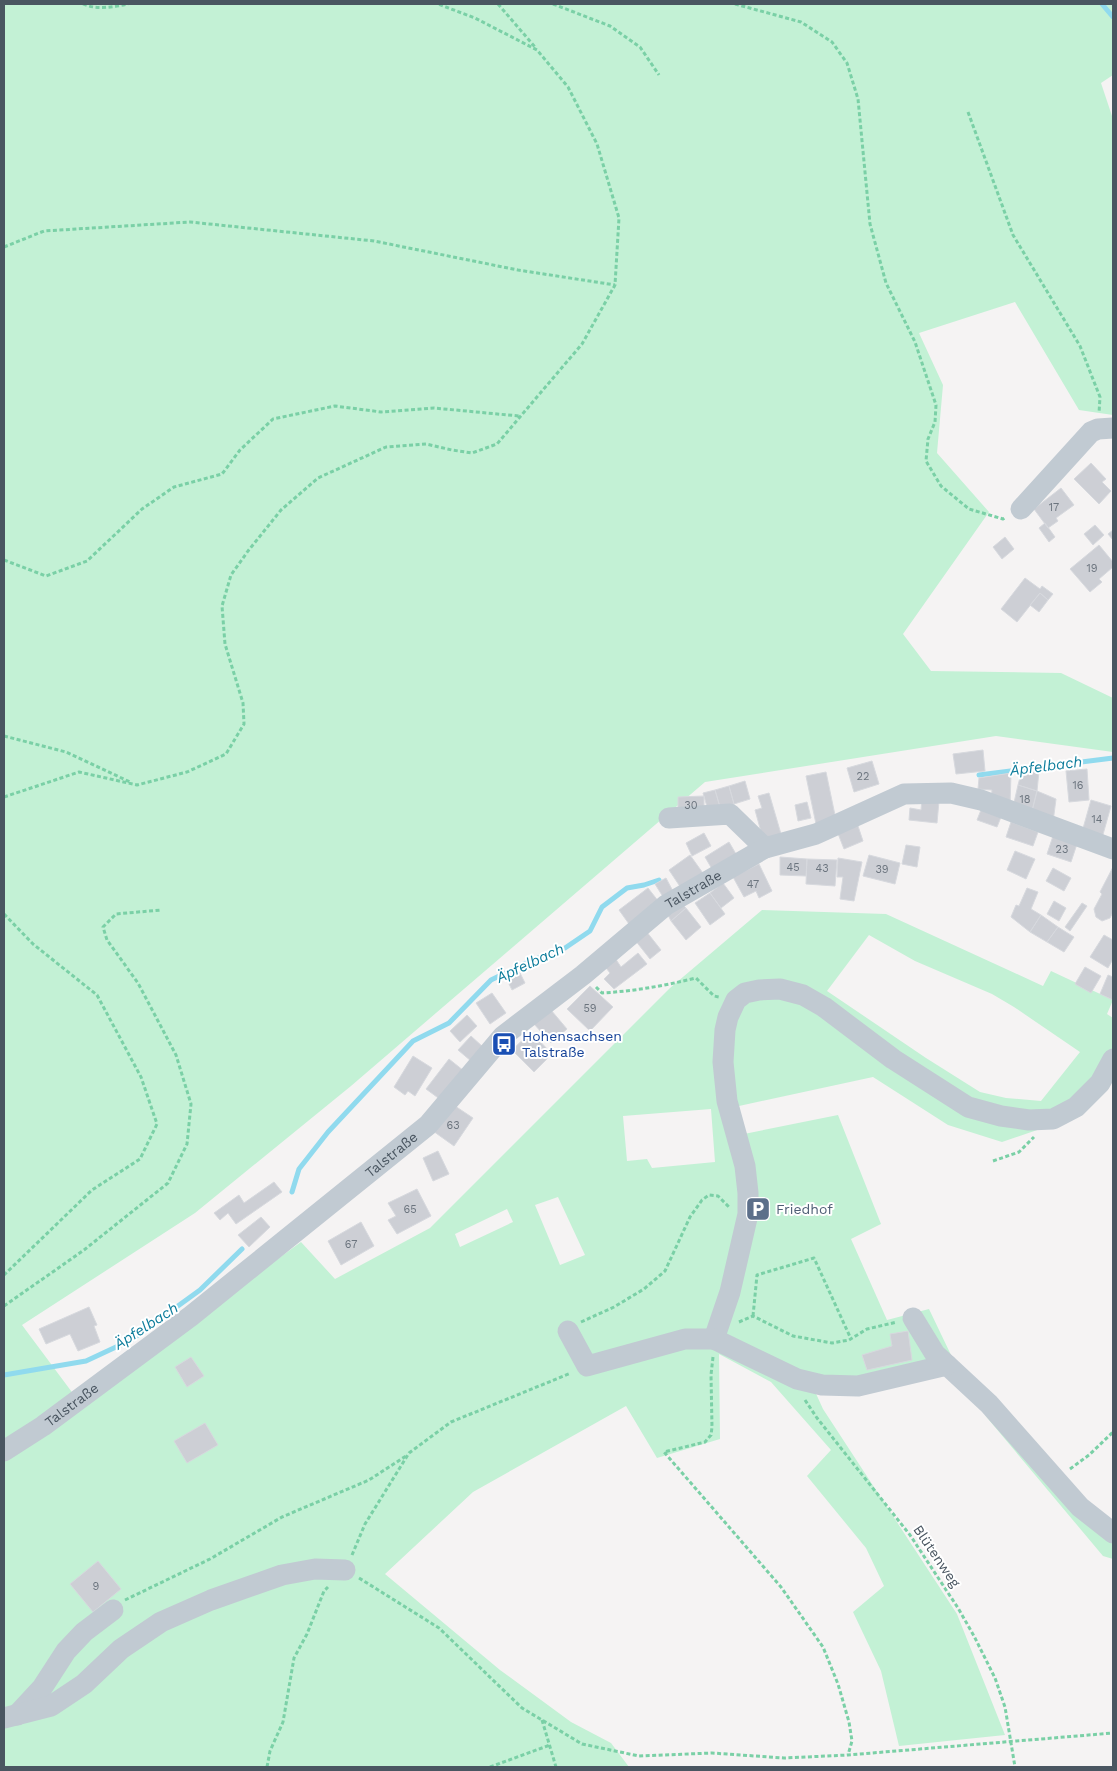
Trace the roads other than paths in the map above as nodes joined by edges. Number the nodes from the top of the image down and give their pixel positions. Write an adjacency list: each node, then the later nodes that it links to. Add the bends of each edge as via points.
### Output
1 (1106, 428): 2 (street, via 1091,432)
2 (1021, 509)
3 (669, 818): 4 (street, via 730,814)
4 (765, 848): 5 (street, Talstraße, via 816,834 904,794 951,793 982,800); 11 (street, Talstraße, via 666,905 583,975 503,1036 428,1125 191,1316 43,1426)
5 (1113, 849)
6 (1113, 1059): 9 (street, via 1100,1083 1076,1106 1052,1119 1001,1116 968,1106 803,996 780,989 745,993 736,1000 728,1017 724,1062 727,1101 745,1166 748,1214 730,1292)
7 (912, 1318): 10 (street)
8 (568, 1331): 9 (street, via 586,1366 685,1339)
9 (716, 1334): 10 (street, via 797,1379 822,1385 858,1386)
10 (946, 1365): 12 (street, via 989,1404 1080,1507)
11 (4, 1451)
12 (1113, 1533)
13 (345, 1570): 15 (street, via 315,1569 282,1575 211,1600 161,1622 121,1648 84,1684 51,1706)
14 (113, 1610): 15 (street, via 84,1632 66,1651 42,1688)
15 (10, 1716)

